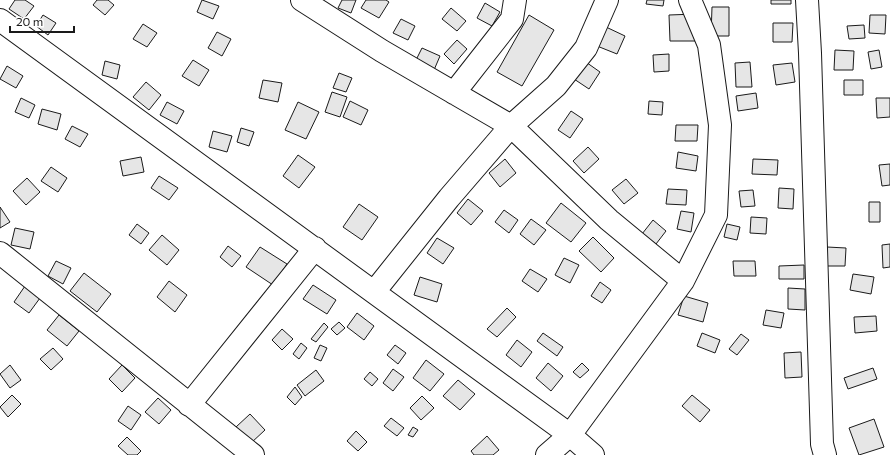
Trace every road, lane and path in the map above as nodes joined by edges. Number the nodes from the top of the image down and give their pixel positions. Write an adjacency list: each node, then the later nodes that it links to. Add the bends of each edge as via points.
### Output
1 (302, 0): 7 (street)
2 (515, 0): 7 (street, via 512,19)
3 (607, 0): 8 (street, via 586,48 556,86)
4 (690, 0): 11 (street, via 708,44 720,125 716,215)
5 (807, 0): 18 (street, via 822,444)
6 (0, 20): 9 (street)
7 (454, 93): 8 (street)
8 (510, 126): 11 (street, via 609,220); 12 (street)
9 (315, 248): 12 (street); 13 (street)
10 (0, 253): 13 (street)
11 (683, 282): 14 (street)
12 (374, 292): 14 (street)
13 (189, 404): 15 (street)
14 (570, 435): 16 (street); 17 (street)
15 (253, 455)
16 (546, 455)
17 (593, 455)
18 (825, 455)

